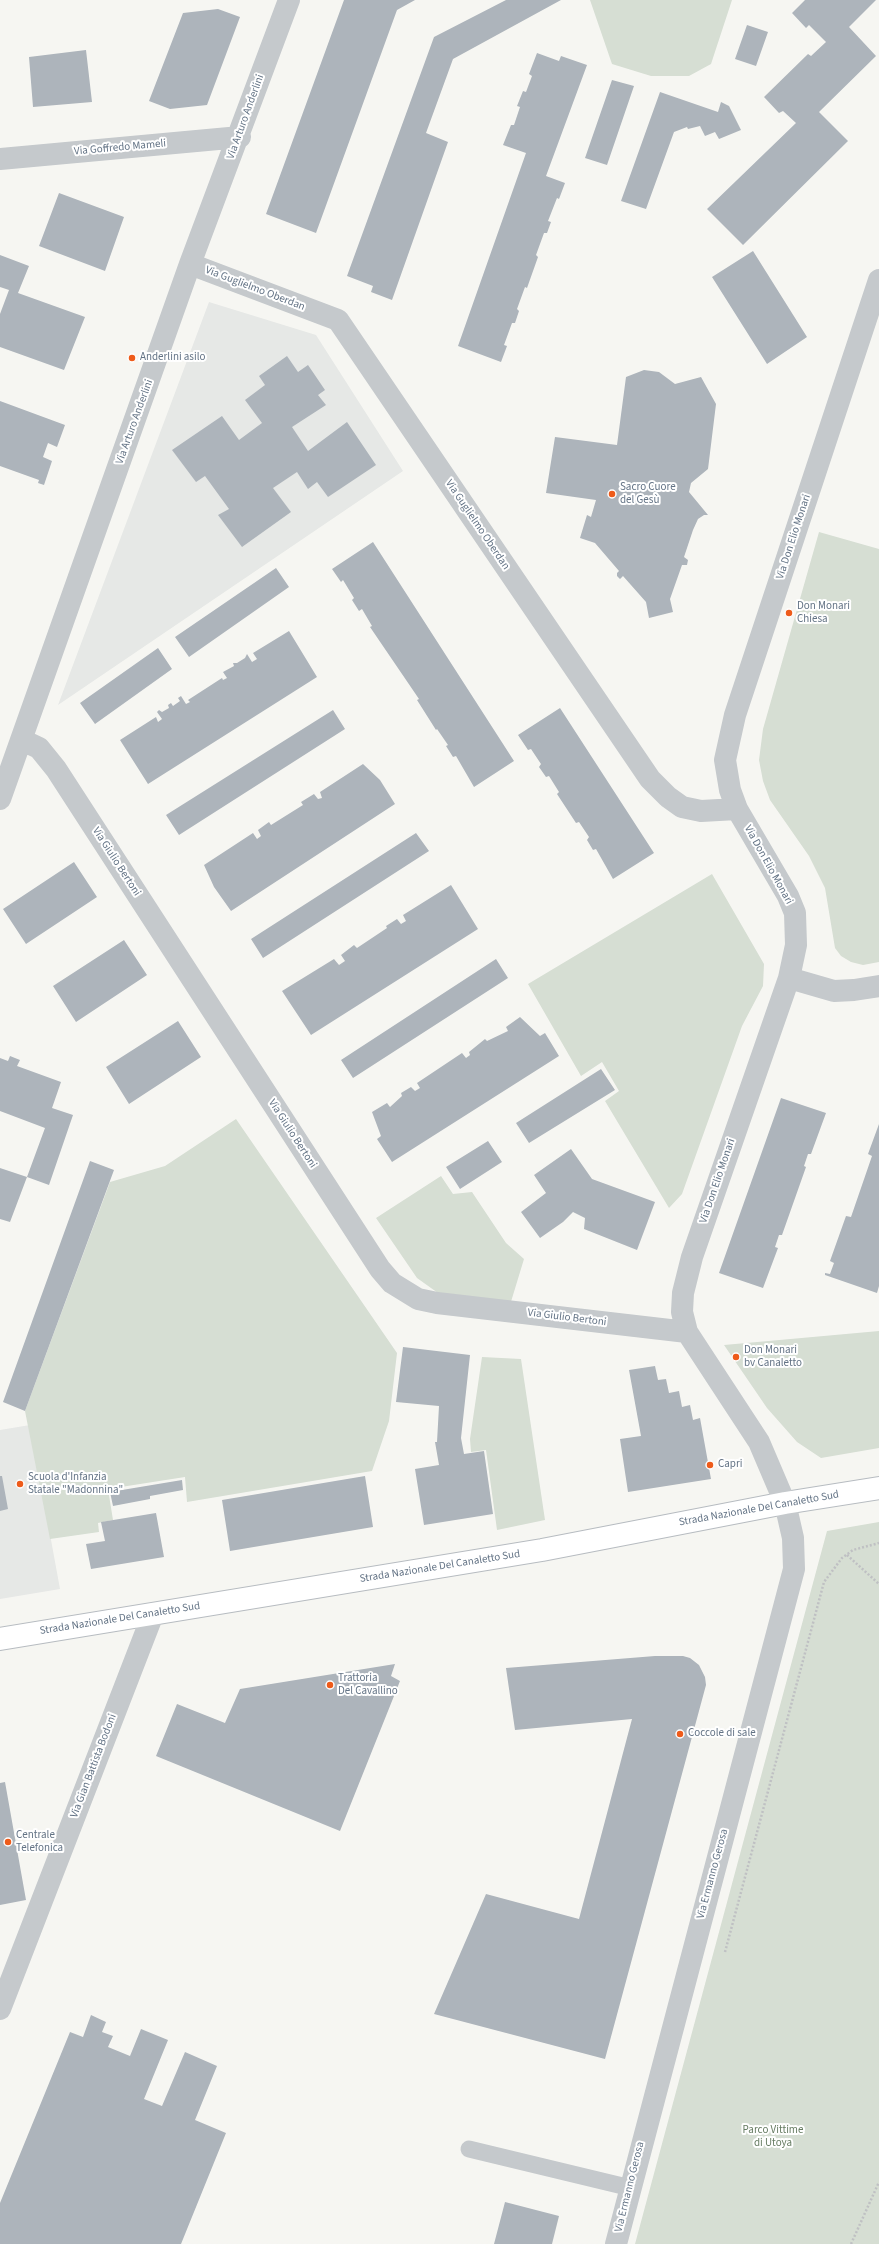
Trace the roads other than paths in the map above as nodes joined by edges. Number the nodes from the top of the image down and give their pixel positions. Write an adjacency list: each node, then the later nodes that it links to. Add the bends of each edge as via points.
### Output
1 (289, 0): 2 (street, Via Arturo Anderlini)
2 (240, 137): 3 (street, Via Goffredo Mameli); 4 (street, Via Arturo Anderlini)
3 (0, 159)
4 (190, 264): 6 (street, Via Arturo Anderlini); 8 (street, Via Guglielmo Oberdan, via 338,320 650,779 682,807 701,811)
5 (879, 280): 8 (street, Via Don Elio Monari, via 728,738 726,773)
6 (22, 740): 7 (street, Via Arturo Anderlini); 11 (street, Via Giulio Bertoni, via 39,748 56,769 380,1269 392,1283 418,1299 437,1303)
7 (0, 799)
8 (737, 809): 9 (street, Via Don Elio Monari, via 788,896 795,913 796,945)
9 (789, 978): 10 (street, via 834,991); 11 (street, Via Don Elio Monari, via 685,1278 682,1312)
10 (879, 986)
11 (687, 1332): 13 (street, Via Don Elio Monari, via 759,1442)
12 (879, 1488): 13 (main road, Strada Nazionale Del Canaletto Sud)
13 (785, 1503): 14 (main road, Strada Nazionale Del Canaletto Sud, via 542,1550); 18 (street, Via Ermanno Gerosa, via 794,1538 794,1569)
14 (153, 1614): 15 (main road, Strada Nazionale Del Canaletto Sud); 16 (street, Via Gian Battista Bodoni)
15 (0, 1639)
16 (0, 2009)
17 (469, 2149): 18 (lane)
18 (630, 2188): 19 (street, Via Ermanno Gerosa)
19 (616, 2244)

